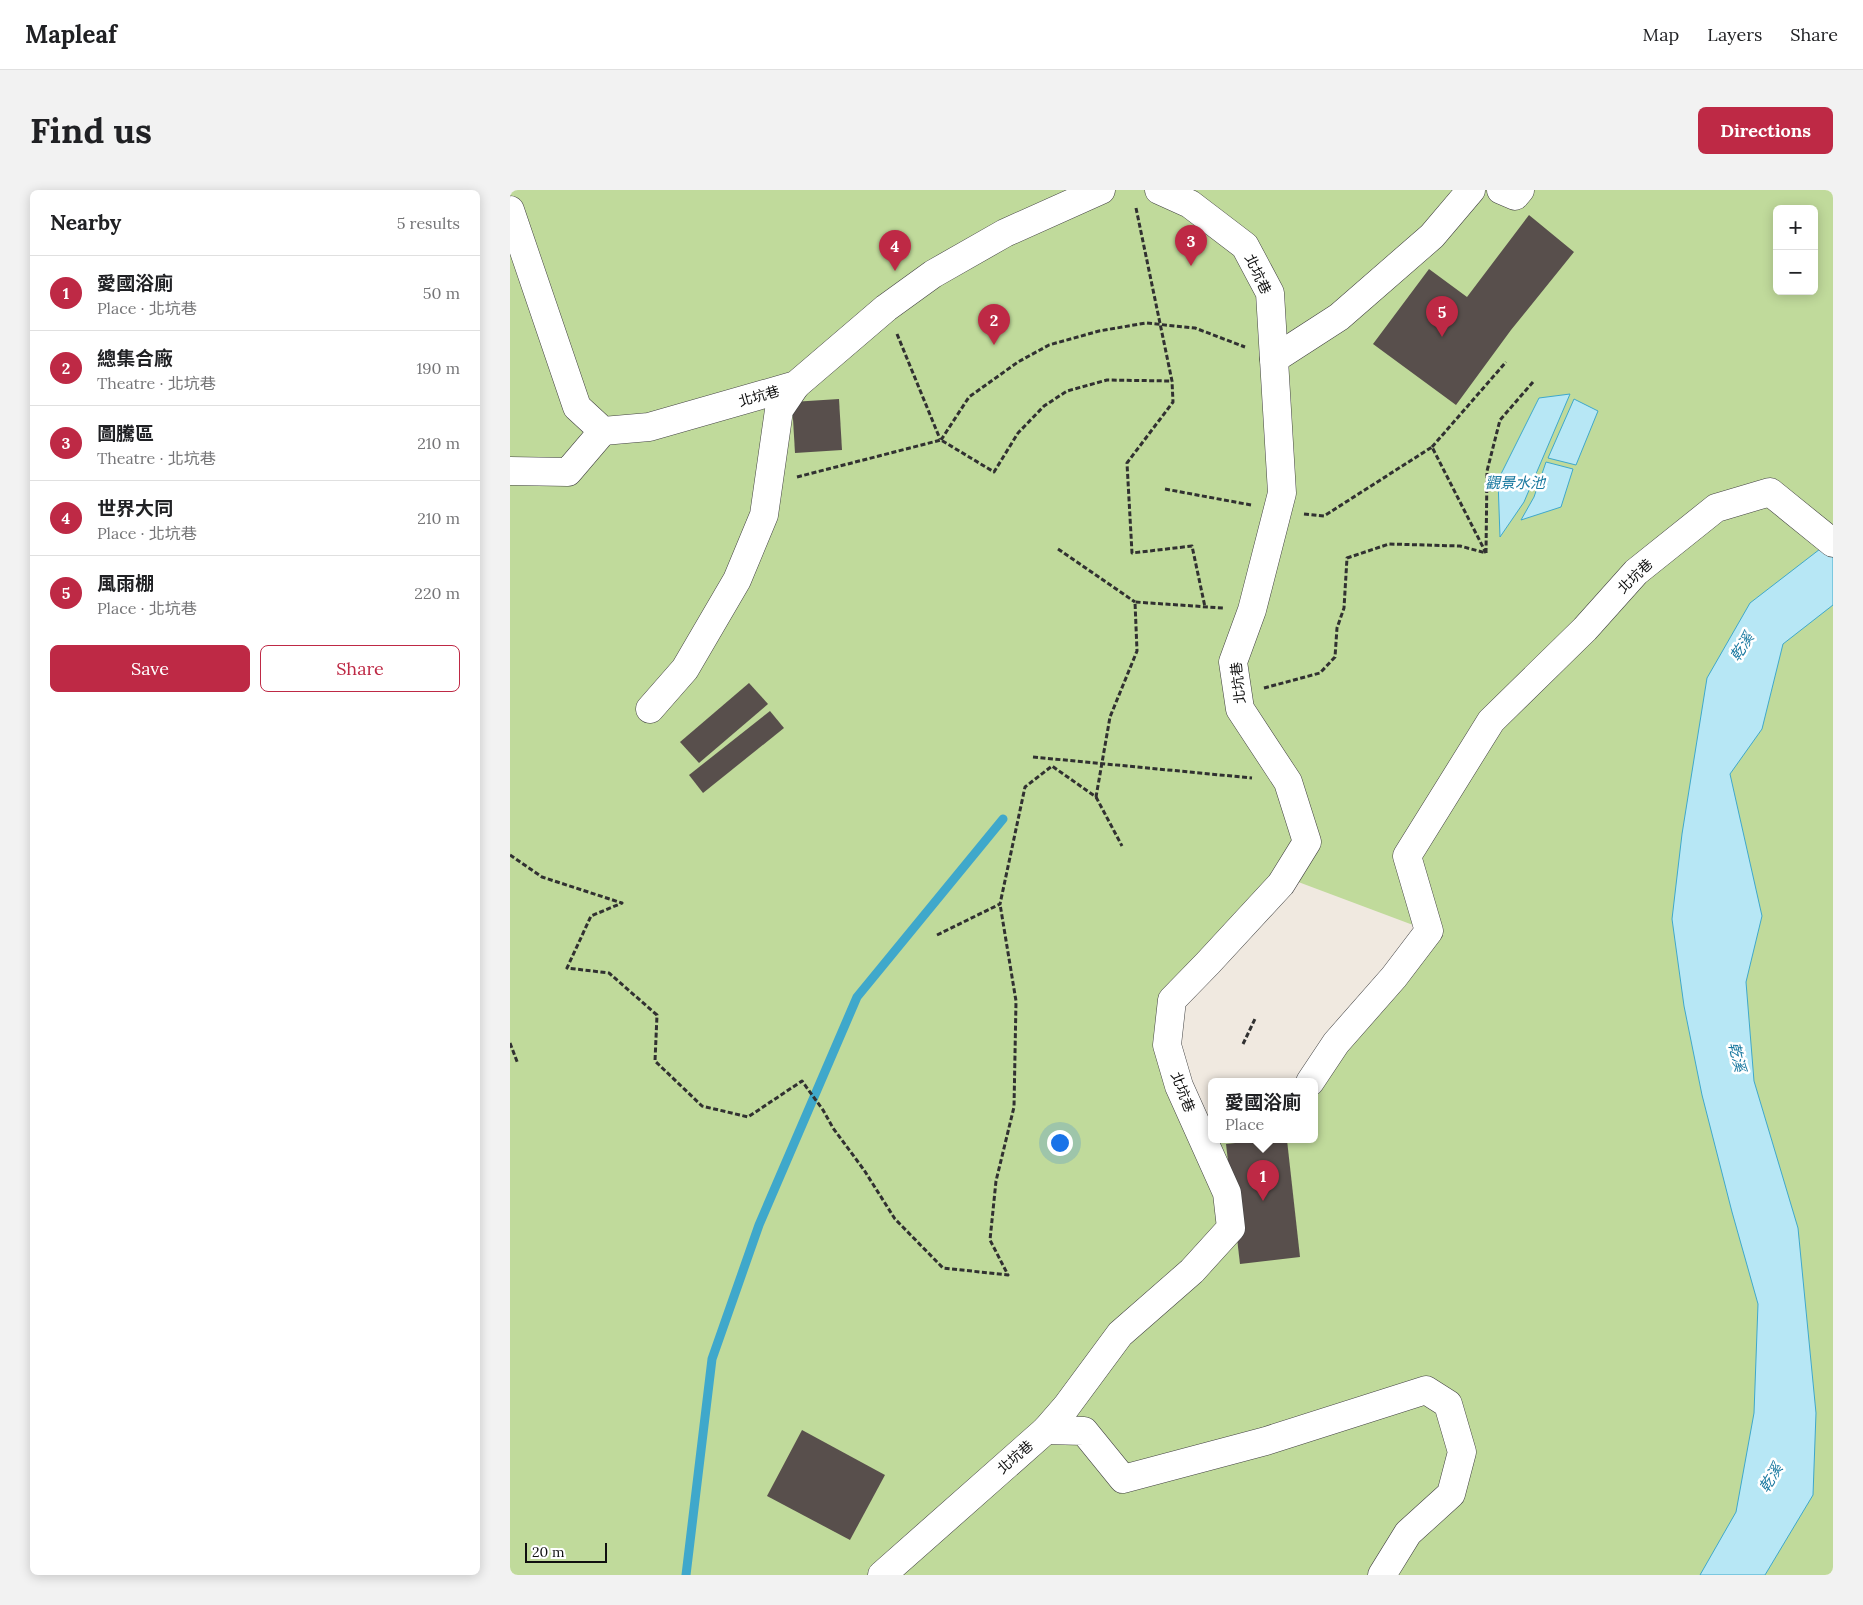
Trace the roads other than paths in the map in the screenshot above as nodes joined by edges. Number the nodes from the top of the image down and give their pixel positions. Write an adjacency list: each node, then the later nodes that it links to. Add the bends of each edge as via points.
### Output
1 (1101, 190): 8 (street, 北坑巷, via 1005,233 933,274 886,308)
2 (1471, 190): 7 (street, via 1432,236 1338,317)
3 (1500, 190): 4 (street, via 1514,196)
4 (1520, 190)
5 (1147, 195): 7 (street, 北坑巷, via 1190,204 1245,246 1270,293)
6 (510, 210): 9 (street, via 578,407)
7 (1274, 359): 14 (street, 北坑巷, via 1282,493 1252,610 1233,662 1240,709 1288,782 1307,842 1281,884 1172,1000 1167,1045 1179,1086)
8 (796, 385): 9 (street, 北坑巷, via 649,427); 12 (street, via 779,410 764,515 737,580 685,669)
9 (603, 430): 10 (street, via 568,472)
10 (510, 471)
11 (1832, 542): 13 (street, 北坑巷, via 1770,492 1716,508 1636,572 1585,629 1491,722 1407,856 1429,931 1336,1044)
12 (650, 709)
13 (1313, 1078)
14 (1206, 1130)
15 (1210, 1143): 16 (street, 北坑巷, via 1227,1193 1231,1228 1192,1271 1120,1334)
16 (1046, 1430): 17 (street, 北坑巷); 18 (street, via 1084,1431 1123,1479 1266,1441 1426,1390 1448,1404 1462,1452 1452,1494 1408,1533)
17 (882, 1575)
18 (1382, 1575)

